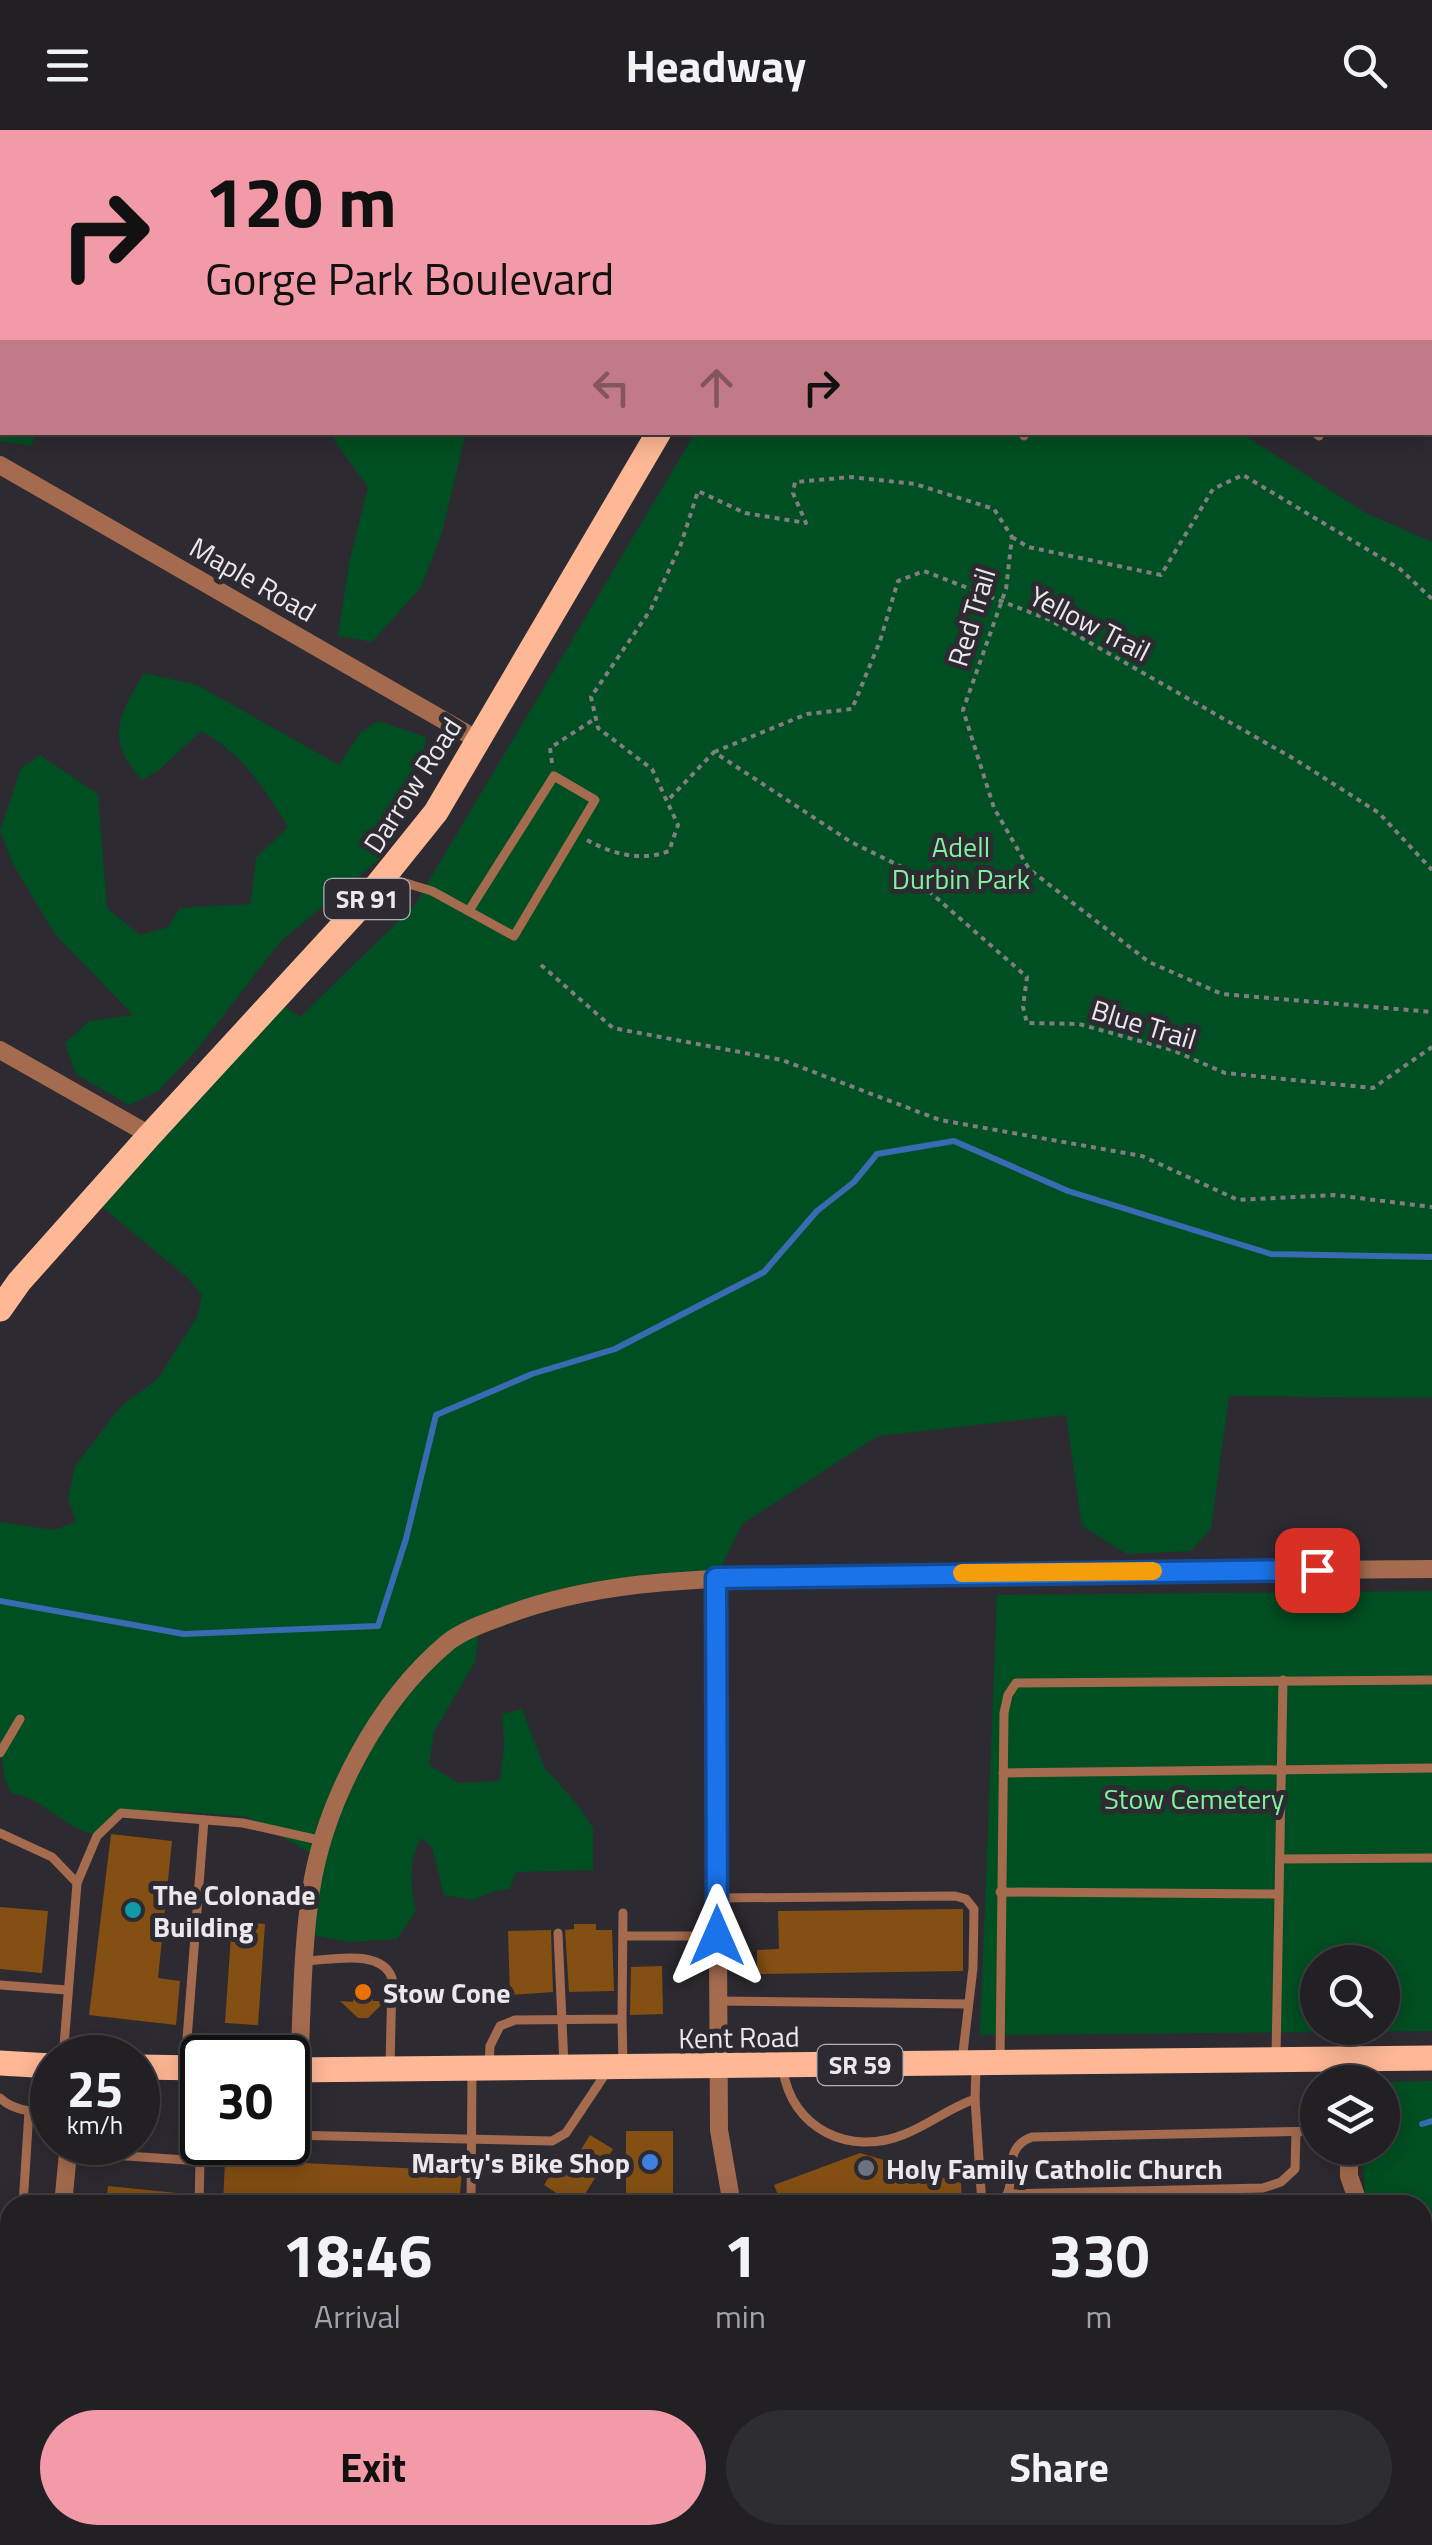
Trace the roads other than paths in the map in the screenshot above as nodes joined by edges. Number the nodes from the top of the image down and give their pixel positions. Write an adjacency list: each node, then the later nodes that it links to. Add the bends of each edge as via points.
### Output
1 (657, 435): 3 (main road, Darrow Road / SR 91)
2 (0, 465): 3 (street, Maple Road)
3 (478, 740): 4 (main road, Darrow Road / SR 91, via 436,812)
4 (386, 877): 5 (lane); 7 (main road, Darrow Road / SR 91)
5 (470, 909): 5 (lane, via 514,936 596,800 554,776)
6 (0, 1050): 7 (street)
7 (150, 1135): 8 (main road, Darrow Road / SR 91)
8 (0, 1309)
9 (1432, 1568): 10 (street)
10 (716, 1578): 20 (street, via 642,1584 535,1606 448,1642 378,1720); 26 (street)
11 (1283, 1680): 12 (lane); 16 (lane); 17 (lane, via 1016,1683 1004,1713)
12 (1432, 1680)
13 (20, 1719): 14 (lane)
14 (0, 1753)
15 (1432, 1768): 16 (lane)
16 (1281, 1770): 17 (lane); 21 (lane)
17 (1003, 1773): 24 (lane)
18 (204, 1820): 20 (lane); 23 (lane, via 121,1812 97,1836); 39 (lane)
19 (0, 1832): 23 (lane, via 52,1857)
20 (323, 1840): 31 (street)
21 (1280, 1858): 22 (lane); 25 (lane)
22 (1432, 1858)
23 (77, 1883): 33 (lane)
24 (1000, 1892): 25 (lane); 43 (lane)
25 (1279, 1894): 42 (lane)
26 (716, 1898): 30 (street); 35 (lane, via 966,1899 974,1909)
27 (623, 1913): 29 (lane)
28 (558, 1934): 37 (lane)
29 (623, 1936): 30 (lane); 36 (lane)
30 (717, 1936): 34 (street)
31 (305, 1960): 40 (street); 54 (lane, via 370,1959 389,1970)
32 (0, 1986): 33 (lane)
33 (67, 1990): 38 (lane)
34 (717, 2001): 35 (lane); 49 (street)
35 (968, 2004): 43 (lane)
36 (622, 2018): 37 (lane); 51 (lane)
37 (561, 2020): 50 (lane); 52 (lane, via 500,2026)
38 (64, 2035)
39 (195, 2035)
40 (297, 2035)
41 (1432, 2058): 47 (main road, Kent Road / SR 59)
42 (1276, 2059): 43 (main road, Kent Road / SR 59); 46 (main road, Kent Road / SR 59)
43 (979, 2063): 48 (main road, Kent Road / SR 59); 56 (lane)
44 (0, 2064): 45 (main road)
45 (30, 2065)
46 (1315, 2065)
47 (1382, 2065)
48 (783, 2066): 49 (main road, Kent Road / SR 59); 56 (lane, via 791,2099 808,2122 842,2141 901,2136)
49 (720, 2067): 51 (main road, Kent Road / SR 59); 70 (street, via 719,2130)
50 (564, 2068): 51 (main road, Kent Road / SR 59); 52 (main road, Kent Road / SR 59)
51 (616, 2068): 61 (lane, via 560,2138)
52 (480, 2069): 54 (main road, Kent Road / SR 59); 61 (lane)
53 (310, 2070): 54 (main road, Kent Road / SR 59)
54 (390, 2070)
55 (0, 2098): 57 (lane)
56 (975, 2100): 71 (lane)
57 (29, 2112): 66 (lane)
58 (1296, 2132): 59 (lane); 65 (lane, via 1295,2169 1263,2188); 65 (lane, via 1032,2137 1014,2152)
59 (1300, 2132)
60 (310, 2136): 61 (lane)
61 (472, 2141): 69 (lane)
62 (67, 2165): 67 (street)
63 (200, 2165): 68 (lane)
64 (1349, 2165): 72 (street)
65 (1008, 2194)
66 (24, 2195)
67 (64, 2195)
68 (198, 2195)
69 (471, 2195)
70 (730, 2195)
71 (981, 2195)
72 (1356, 2195)

